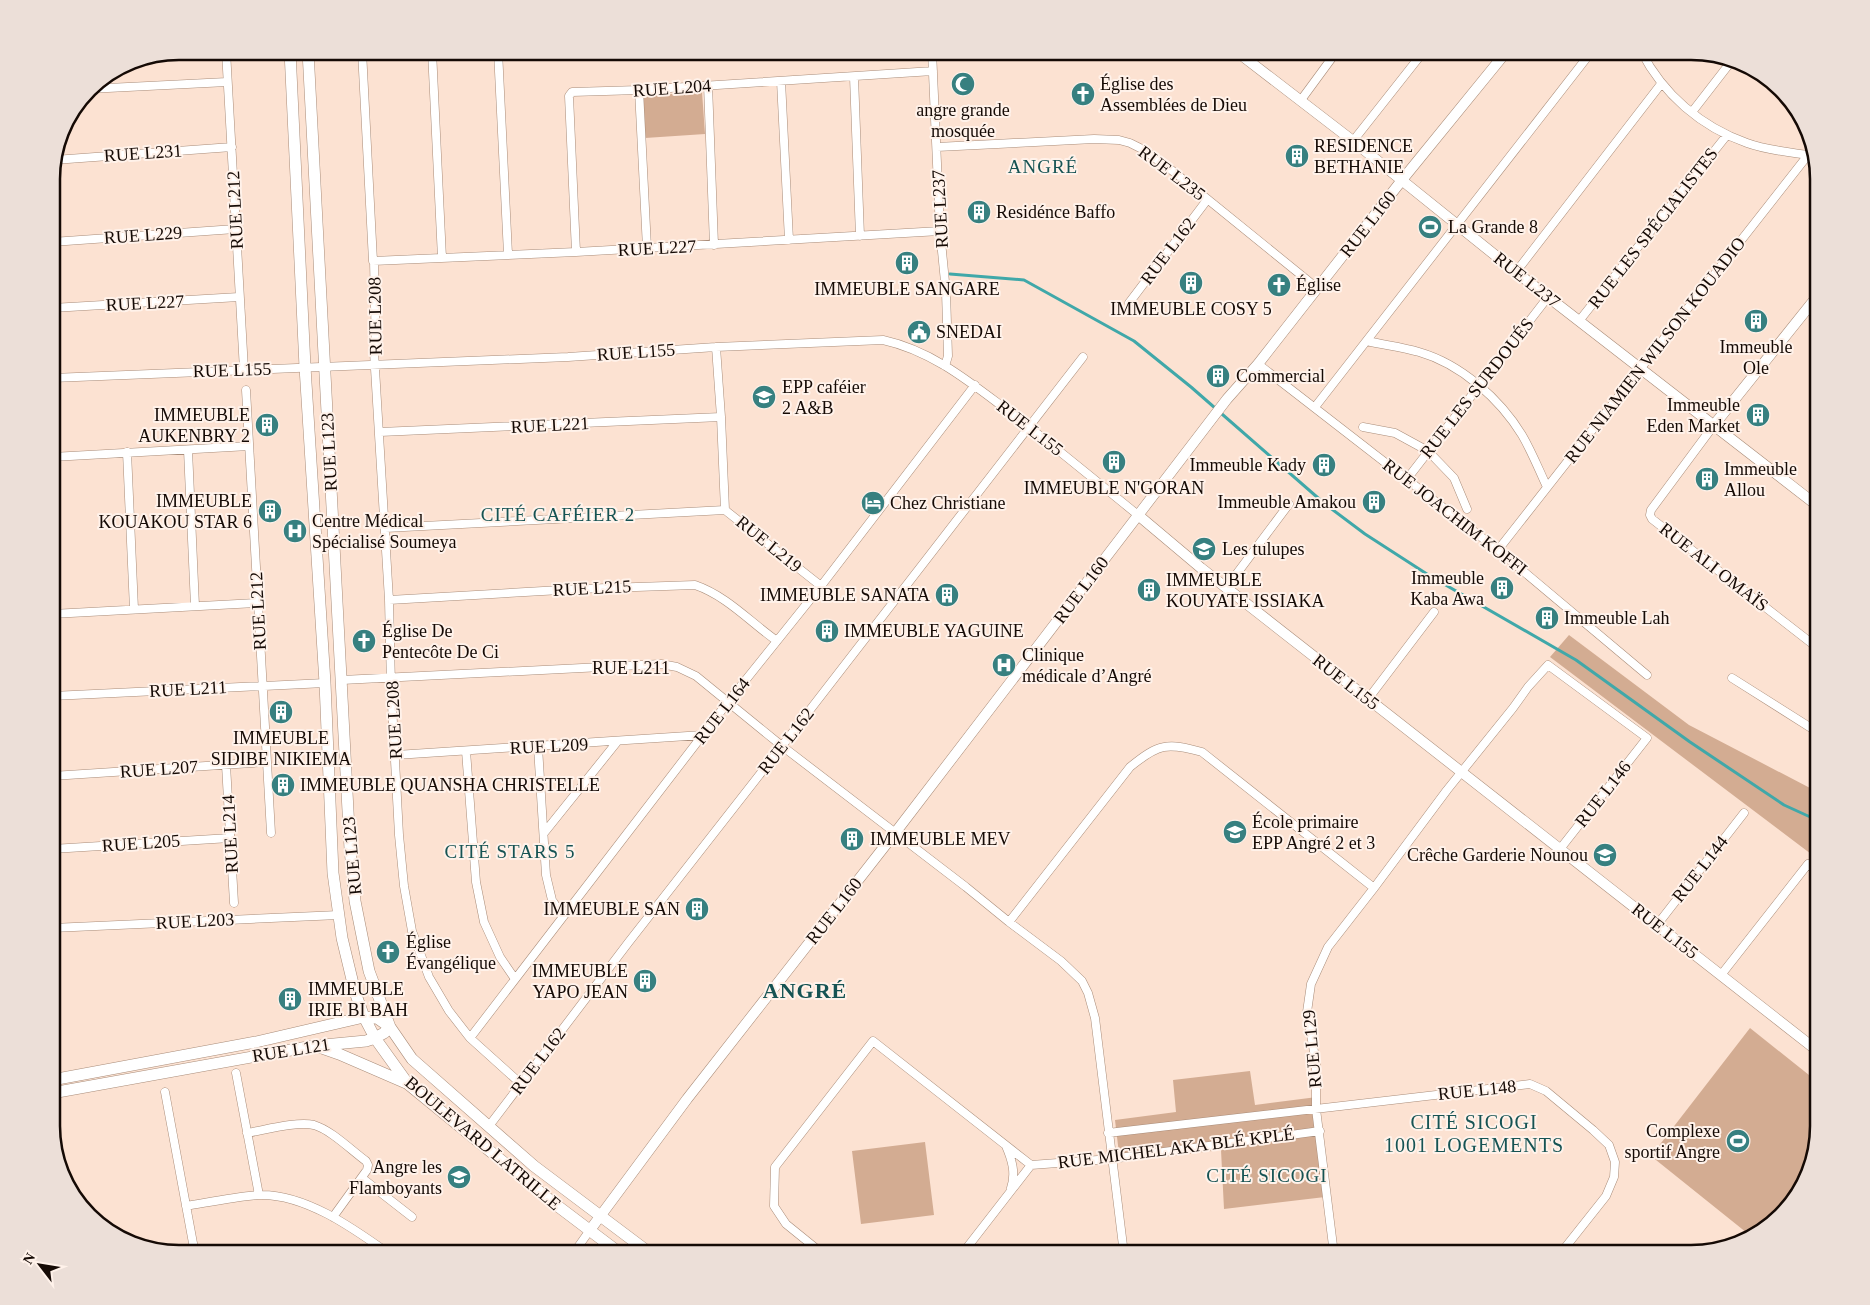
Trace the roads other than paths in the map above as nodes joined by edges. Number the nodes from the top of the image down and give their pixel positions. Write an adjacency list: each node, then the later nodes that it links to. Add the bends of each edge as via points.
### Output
1 (226, 60): 18 (street, RUE L212)
2 (290, 60): 61 (main road, RUE L123)
3 (308, 60): 59 (main road, RUE L123)
4 (362, 60): 45 (street, RUE L208)
5 (432, 60): 44 (street)
6 (498, 60): 43 (street)
7 (932, 60): 15 (street, RUE L237)
8 (1248, 60): 23 (street, RUE L237)
9 (1330, 60): 23 (street)
10 (1417, 60): 26 (street)
11 (1500, 60): 32 (street, RUE L160)
12 (1585, 60): 34 (street)
13 (1646, 60): 19 (street)
14 (1728, 66): 24 (street)
15 (933, 71): 16 (street, RUE L204); 28 (street, RUE L237)
16 (854, 77): 17 (street, RUE L204); 37 (street)
17 (781, 81): 20 (street, RUE L204); 38 (street)
18 (227, 82): 21 (street); 27 (street, RUE L212)
19 (1661, 84): 24 (street); 46 (street)
20 (708, 85): 22 (street, RUE L204); 40 (street)
21 (101, 88)
22 (639, 90): 41 (street); 42 (street, RUE L204, via 572,92 569,96)
23 (1301, 100): 26 (street, RUE L237)
24 (1692, 112): 25 (street)
25 (1727, 135): 29 (street, via 1768,149); 53 (street, RUE LES SPÉCIALISTES)
26 (1353, 140): 32 (street, RUE L237)
27 (232, 147): 31 (street, RUE L231); 35 (street, RUE L212)
28 (937, 147): 33 (street, RUE L235, via 1119,140 1144,150); 36 (street, RUE L237)
29 (1807, 152)
30 (1808, 155): 62 (street, RUE NIAMIEN WILSON KOUADIO)
31 (62, 159)
32 (1402, 180): 34 (street, RUE L237); 47 (street, RUE L160)
33 (1207, 200): 47 (street, RUE L235); 50 (street, RUE L162)
34 (1457, 225): 46 (street, RUE L237); 54 (street)
35 (235, 229): 39 (street, RUE L229); 48 (street, RUE L212)
36 (940, 231): 37 (street, RUE L227); 60 (street, RUE L237, via 948,334)
37 (860, 236): 38 (street, RUE L227)
38 (790, 240): 40 (street, RUE L227)
39 (60, 241)
40 (714, 245): 41 (street, RUE L227)
41 (647, 248): 42 (street, RUE L227)
42 (576, 252): 43 (street, RUE L227)
43 (508, 254): 44 (street, RUE L227)
44 (442, 258): 45 (street, RUE L227)
45 (373, 261): 57 (street, RUE L208)
46 (1516, 272): 49 (street, RUE L237)
47 (1317, 288): 58 (street, RUE L160)
48 (239, 297): 52 (street, RUE L227); 63 (street, RUE L212)
49 (1548, 297): 53 (street, RUE L237); 66 (street, RUE LES SURDOUÉS)
50 (1129, 303)
51 (1809, 307): 70 (street)
52 (60, 308)
53 (1579, 321): 62 (street, RUE L237)
54 (1367, 341): 66 (street, via 1431,356); 68 (street)
55 (716, 347): 57 (street, RUE L155, via 568,357); 60 (street, RUE L155, via 883,340 909,347); 69 (street)
56 (1083, 357): 71 (street, RUE L162)
57 (376, 364): 59 (street, RUE L155); 73 (street, RUE L208)
58 (1258, 364): 68 (street, RUE JOACHIM KOFFI); 85 (street, RUE L160)
59 (324, 366): 61 (street, RUE L155); 101 (main road, RUE L123)
60 (945, 366): 65 (street, RUE L155)
61 (305, 367): 63 (street, RUE L155); 102 (main road, RUE L123)
62 (1640, 369): 70 (street, RUE L237); 80 (street, RUE NIAMIEN WILSON KOUADIO)
63 (244, 370): 64 (street, RUE L155)
64 (60, 378)
65 (975, 385): 71 (street, RUE L155); 88 (street, RUE L164)
66 (1478, 386): 76 (street, RUE LES SURDOUÉS); 80 (street, via 1521,434)
67 (246, 390): 74 (street, RUE L212)
68 (1315, 407): 79 (street, RUE JOACHIM KOFFI)
69 (721, 417): 73 (street, RUE L221); 84 (street)
70 (1714, 425): 81 (street, RUE L237); 97 (street, RUE ALI OMAÏS, via 1650,515)
71 (1030, 427): 85 (street, RUE L155); 111 (street, RUE L162)
72 (1363, 427): 76 (street, via 1395,433)
73 (380, 432): 86 (street, RUE L208)
74 (249, 446): 75 (street); 91 (street, RUE L212)
75 (188, 450): 77 (street); 92 (street)
76 (1428, 451): 79 (street, RUE LES SURDOUÉS); 83 (street, via 1454,478)
77 (127, 452): 78 (street); 93 (street)
78 (60, 456)
79 (1407, 479): 87 (street, RUE JOACHIM KOFFI)
80 (1547, 487): 87 (street, RUE NIAMIEN WILSON KOUADIO)
81 (1810, 501)
82 (1290, 504): 89 (street)
83 (1467, 509)
84 (725, 510): 86 (street, RUE L219); 88 (street, RUE L219)
85 (1138, 515): 89 (street, RUE L155); 121 (street, RUE L160)
86 (385, 528): 90 (street, RUE L208)
87 (1498, 550): 98 (street, RUE JOACHIM KOFFI)
88 (821, 586): 96 (street, RUE L164)
89 (1226, 588): 105 (street, RUE L155)
90 (389, 600): 96 (street, RUE L215, via 696,585 724,599); 99 (street, RUE L208)
91 (258, 603): 92 (street); 103 (street, RUE L212)
92 (196, 606): 93 (street)
93 (134, 609): 95 (street)
94 (1434, 612): 105 (street)
95 (60, 614)
96 (777, 641): 106 (street, RUE L164)
97 (1810, 643)
98 (1647, 675)
99 (391, 678): 101 (street, RUE L211); 106 (street, RUE L211, via 661,664 696,676); 114 (street, RUE L208)
100 (1732, 678): 107 (street)
101 (342, 680): 137 (main road, RUE L123, via 355,901 369,972)
102 (325, 684): 103 (street, RUE L211); 129 (main road, RUE L123, via 333,874)
103 (262, 686): 104 (street, RUE L211); 115 (street, RUE L212)
104 (60, 696)
105 (1368, 699): 117 (street, RUE L155)
106 (728, 702): 108 (street, RUE L164); 111 (street, RUE L211)
107 (1810, 727)
108 (703, 736): 110 (street, RUE L209); 130 (street, RUE L164)
109 (1647, 738): 117 (street, RUE L129, via 1548,665); 125 (street, RUE L146)
110 (618, 742): 112 (street, RUE L209); 122 (street)
111 (782, 746): 121 (street, RUE L211); 144 (street, RUE L162)
112 (538, 747): 113 (street, RUE L209); 122 (street)
113 (466, 751): 114 (street, RUE L209); 135 (street, via 476,882 484,922 500,957)
114 (396, 756): 139 (street, RUE L208, via 399,835 412,932 429,976 449,1012)
115 (268, 762): 116 (street, RUE L207); 120 (street, RUE L212)
116 (226, 765): 118 (street, RUE L207); 123 (street, RUE L214)
117 (1462, 772): 125 (street, RUE L155); 127 (street, RUE L129)
118 (60, 775)
119 (1744, 814): 132 (street, RUE L144)
120 (271, 833)
121 (895, 833): 131 (street, RUE L211); 160 (street, RUE L160)
122 (544, 834): 130 (street, via 546,875 552,900)
123 (230, 838): 124 (street, RUE L205); 128 (street, RUE L214)
124 (60, 849)
125 (1560, 849): 132 (street, RUE L155)
126 (1810, 865): 134 (street)
127 (1374, 888): 131 (street, via 1202,752 1174,746 1159,747 1130,767); 148 (street, RUE L129, via 1328,947 1311,984 1307,1012 1316,1063)
128 (234, 904)
129 (339, 915): 133 (street, RUE L203); 136 (main road, RUE L123, via 348,964)
130 (563, 917): 135 (street, RUE L164)
131 (1009, 922): 152 (street, RUE L211, via 1062,961 1082,981 1088,993 1095,1018)
132 (1657, 925): 134 (street, RUE L155)
133 (60, 928)
134 (1721, 975): 140 (street, RUE L155)
135 (516, 979): 139 (street, RUE L164)
136 (364, 1017): 137 (main road, via 376,1018); 138 (main road, BOULEVARD LATRILLE); 143 (main road, RUE L121, via 256,1042)
137 (390, 1027): 138 (main road, RUE L121); 149 (main road, BOULEVARD LATRILLE, via 412,1059)
138 (375, 1038): 141 (main road, RUE L121); 145 (main road, BOULEVARD LATRILLE)
139 (470, 1038): 144 (street, RUE L208)
140 (1810, 1041)
141 (313, 1046): 145 (main road); 146 (main road, RUE L121)
142 (236, 1073): 151 (street)
143 (60, 1079)
144 (520, 1083): 149 (street, RUE L162)
145 (408, 1084): 163 (main road, BOULEVARD LATRILLE)
146 (60, 1092)
147 (165, 1092): 159 (street)
148 (1316, 1109): 150 (street, RUE L129); 152 (street, RUE MICHEL AKA BLÉ KPLÉ); 173 (street, RUE L148, via 1530,1084 1546,1091 1609,1145 1615,1162 1614,1177 1606,1196)
149 (489, 1126): 160 (main road, BOULEVARD LATRILLE)
150 (1320, 1131): 154 (street, RUE MICHEL AKA BLÉ KPLÉ); 172 (street, RUE L129)
151 (248, 1133): 156 (street, via 295,1125 314,1126 366,1161 368,1166); 158 (street)
152 (1108, 1133): 154 (street, RUE L211)
153 (1006, 1146): 155 (street); 157 (street, via 1013,1170); 169 (street, via 873,1041 775,1167 774,1206 786,1224)
154 (1111, 1159): 155 (street, RUE MICHEL AKA BLÉ KPLÉ); 171 (street, RUE L211)
155 (1031, 1165): 157 (street)
156 (362, 1178): 161 (street); 162 (street)
157 (1009, 1194): 170 (street)
158 (259, 1195): 159 (street); 161 (street, via 284,1198)
159 (186, 1206): 164 (street)
160 (599, 1216): 163 (street, RUE L160); 168 (main road, BOULEVARD LATRILLE)
161 (333, 1217): 165 (street)
162 (412, 1217)
163 (590, 1230): 166 (street, RUE L160); 167 (main road, BOULEVARD LATRILLE)
164 (193, 1245)
165 (377, 1245)
166 (579, 1245)
167 (609, 1245)
168 (639, 1245)
169 (812, 1245)
170 (969, 1245)
171 (1123, 1245)
172 (1333, 1245)
173 (1567, 1245)

